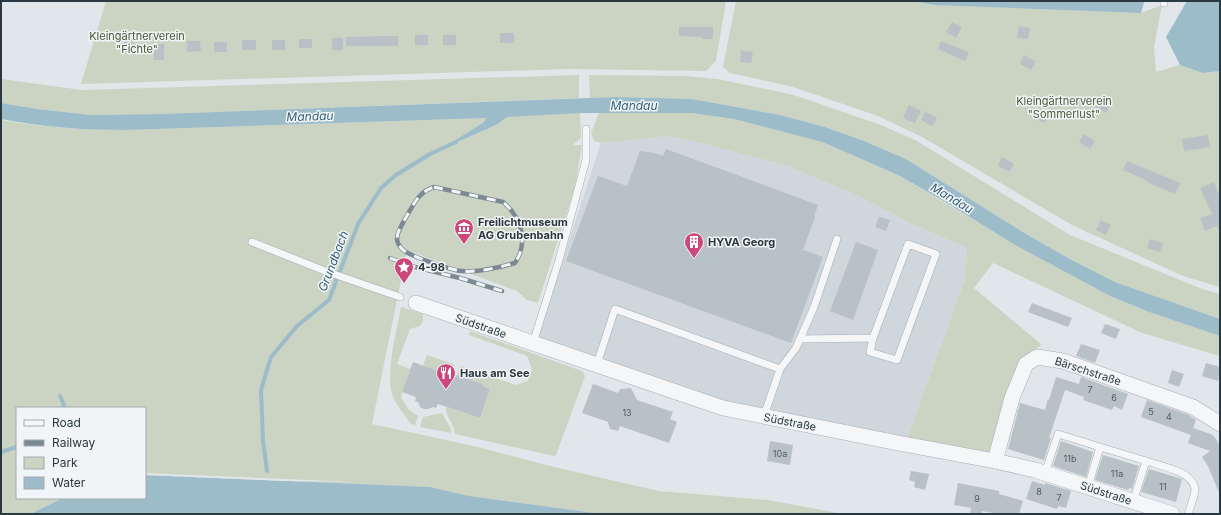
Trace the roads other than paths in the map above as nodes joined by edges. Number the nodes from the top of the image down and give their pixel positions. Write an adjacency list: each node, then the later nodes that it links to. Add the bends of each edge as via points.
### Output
1 (586, 129): 8 (lane, via 586,160 559,260)
2 (837, 239): 7 (lane, via 814,307)
3 (252, 242): 4 (lane)
4 (400, 297)
5 (416, 303): 8 (street, Südstraße)
6 (873, 338): 6 (lane, via 908,244 936,254 898,360 870,352); 7 (lane)
7 (800, 339): 10 (lane)
8 (532, 343): 9 (street, Südstraße)
9 (597, 364): 10 (lane, via 615,308); 11 (street, Südstraße, via 723,408)
10 (780, 368): 11 (lane)
11 (764, 416): 14 (street, Südstraße)
12 (1220, 424): 14 (street, Bärschstraße, via 1193,407 1063,361 1037,357 1026,364 1012,398)
13 (1100, 447): 15 (lane); 16 (lane, via 1058,434); 17 (lane)
14 (995, 460): 16 (street, Südstraße)
15 (1146, 461): 18 (lane); 20 (lane, via 1178,471 1191,481 1195,490)
16 (1045, 474): 17 (street, Südstraße)
17 (1088, 488): 18 (street, Südstraße)
18 (1133, 502): 19 (street, Südstraße)
19 (1172, 514)
20 (1188, 514)

